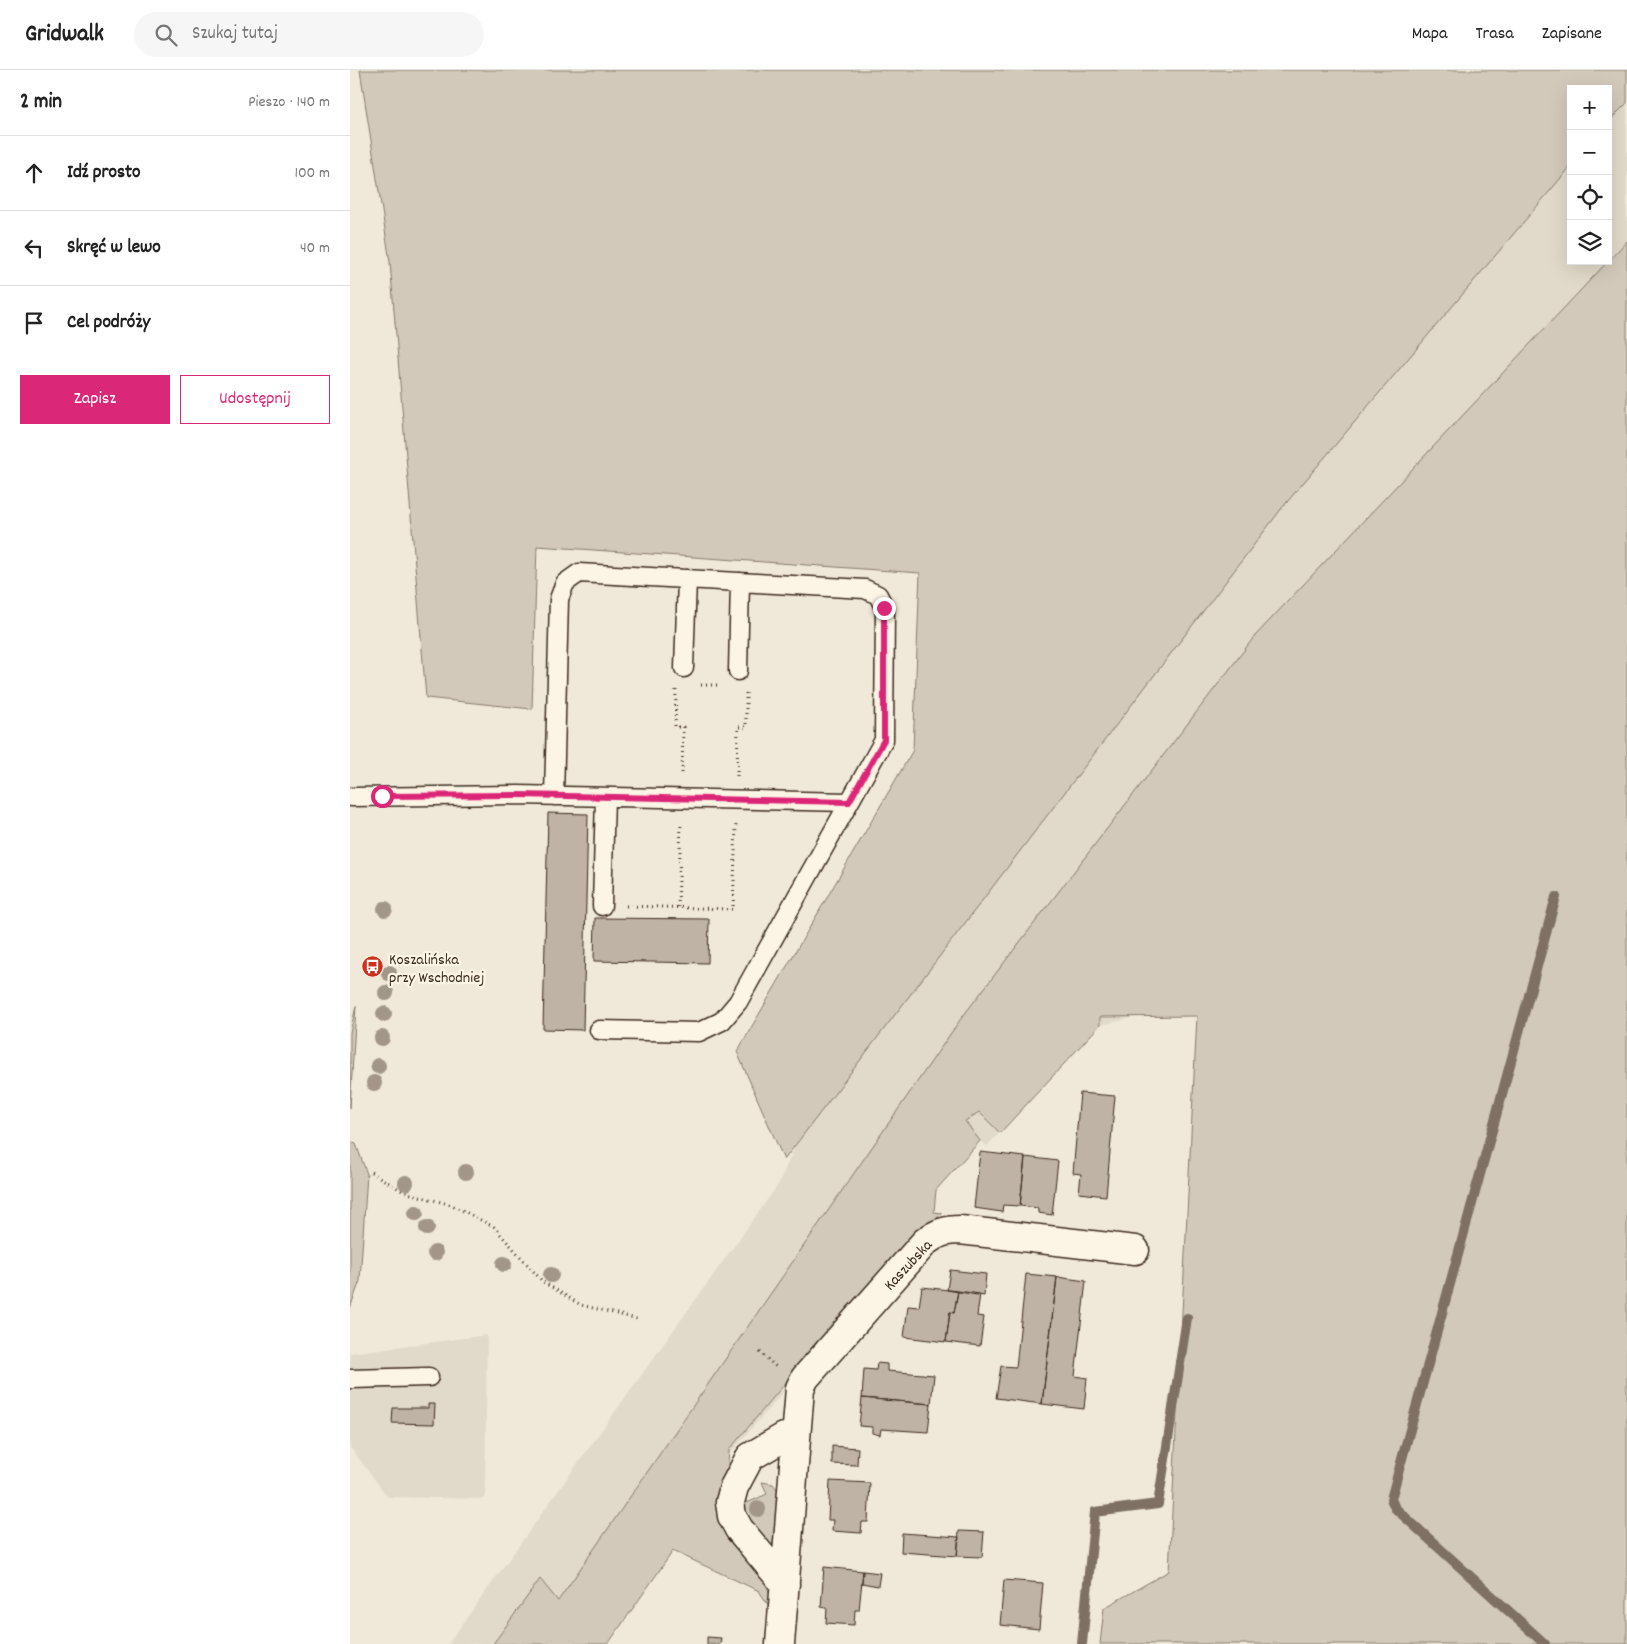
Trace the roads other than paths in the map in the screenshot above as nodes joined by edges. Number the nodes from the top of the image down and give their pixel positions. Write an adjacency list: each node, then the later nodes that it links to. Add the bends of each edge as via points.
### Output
1 (686, 579): 2 (lane); 3 (lane); 6 (lane, via 579,574 565,583 560,598)
2 (740, 582): 4 (lane); 8 (lane, via 865,589 878,595 884,608 884,740)
3 (684, 668)
4 (738, 671)
5 (352, 796): 6 (lane)
6 (554, 796): 7 (lane)
7 (605, 797): 8 (lane); 9 (lane)
8 (849, 802): 10 (lane, via 738,1002 722,1021 699,1032)
9 (602, 906)
10 (599, 1030)
11 (1135, 1250): 14 (street, Kaszubska, via 960,1230 936,1234 925,1242 805,1378 799,1396)
12 (429, 1377): 13 (lane)
13 (350, 1379)
14 (796, 1437): 15 (street, Kaszubska); 15 (street, via 784,1436 750,1458 734,1487 730,1502 732,1516 739,1529)
15 (785, 1584): 16 (street, Kaszubska)
16 (780, 1644)

